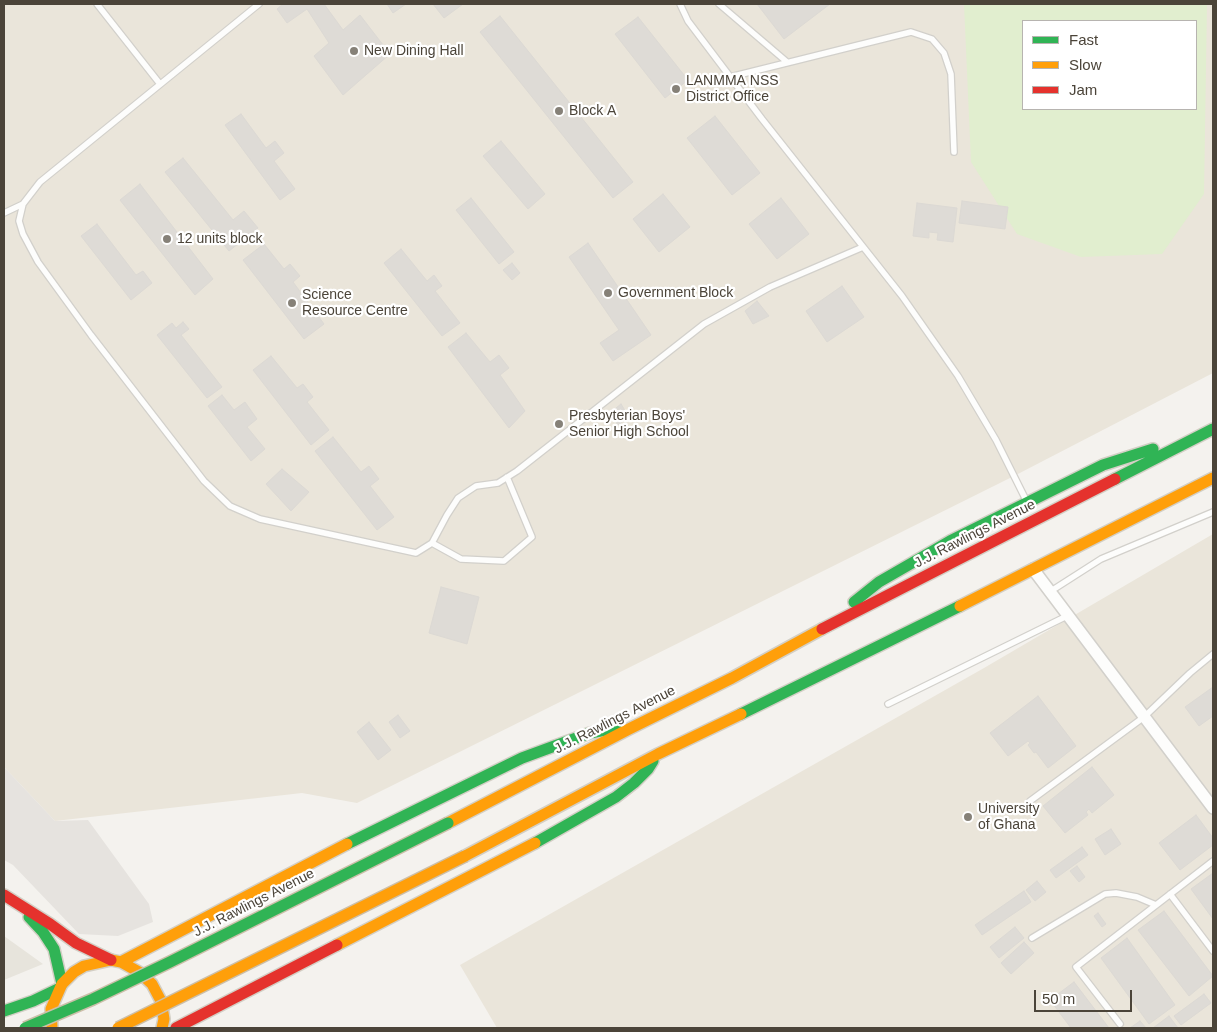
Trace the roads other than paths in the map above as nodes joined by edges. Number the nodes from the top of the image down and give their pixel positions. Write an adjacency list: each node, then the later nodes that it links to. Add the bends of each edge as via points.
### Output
1 (97, 4): 7 (lane)
2 (259, 4): 7 (lane)
3 (680, 4): 6 (lane, via 688,21)
4 (719, 4): 5 (lane)
5 (787, 62): 6 (lane); 8 (lane, via 911,32 932,39 944,53 951,74)
6 (730, 77): 11 (lane)
7 (160, 84): 9 (lane, via 40,182)
8 (954, 152)
9 (23, 204): 10 (lane); 18 (lane, via 19,221 38,262 204,481 230,506 260,519 393,549 416,553)
10 (4, 214)
11 (863, 247): 14 (lane, via 770,287 704,324); 16 (lane, via 958,376 996,440)
12 (1213, 429): 13 (main road, J.J. Rawlings Avenue)
13 (1185, 443): 16 (main road, via 1150,450 1103,466); 22 (main road, J.J. Rawlings Avenue)
14 (507, 477): 18 (lane, via 498,483 476,486 458,498); 18 (lane, via 532,537 504,561 462,559)
15 (1213, 478): 19 (main road)
16 (1027, 502): 22 (main road, via 879,582)
17 (1213, 512): 20 (lane, via 1101,560)
18 (432, 544)
19 (1033, 569): 20 (street); 27 (main road, via 851,662)
20 (1051, 591): 21 (street)
21 (1069, 615): 24 (lane); 25 (street)
22 (835, 622): 26 (main road, J.J. Rawlings Avenue)
23 (1213, 654): 25 (lane)
24 (888, 704)
25 (1144, 717): 28 (lane); 29 (street)
26 (629, 729): 37 (main road, via 612,727 522,758); 41 (main road, J.J. Rawlings Avenue, bridge, via 170,962)
27 (658, 754): 43 (main road, bridge, via 465,856); 45 (main road, via 648,770 616,797 555,833)
28 (1030, 801)
29 (1213, 808)
30 (1213, 860): 31 (lane)
31 (1170, 894): 34 (lane); 36 (lane)
32 (4, 895): 33 (main road)
33 (16, 902): 37 (main road, via 76,942); 38 (main road, via 54,949)
34 (1156, 905): 35 (lane, via 1137,896 1105,894); 40 (lane, via 1076,967)
35 (1032, 938)
36 (1213, 951)
37 (116, 961): 38 (main road, via 84,966); 44 (main road, via 139,972 152,984 161,1001)
38 (60, 986): 39 (main road); 42 (main road, via 52,1009)
39 (4, 1012)
40 (1120, 1024)
41 (25, 1028)
42 (52, 1028)
43 (118, 1028)
44 (162, 1028)
45 (176, 1028)

